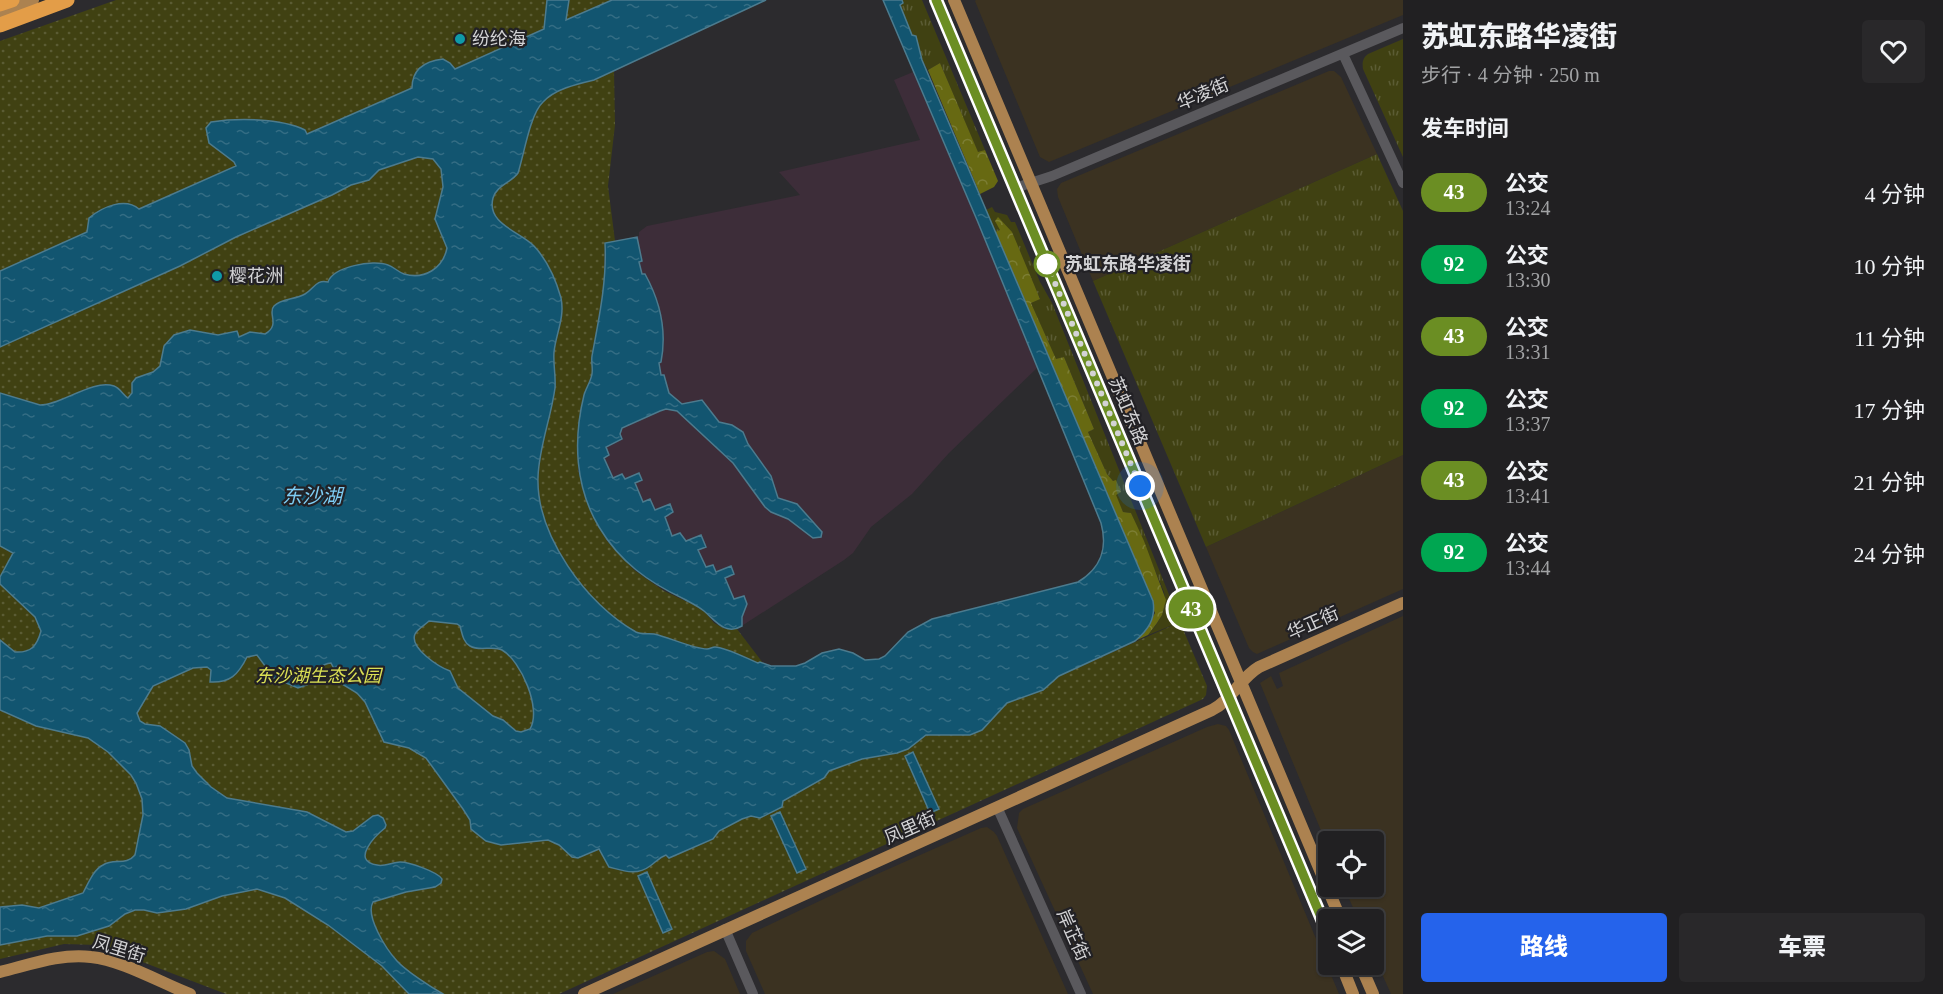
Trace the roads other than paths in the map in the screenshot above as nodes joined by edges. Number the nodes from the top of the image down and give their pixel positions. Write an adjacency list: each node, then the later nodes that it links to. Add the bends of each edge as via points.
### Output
1 (12, 0): 7 (highway)
2 (33, 0): 7 (main road)
3 (50, 0): 7 (highway)
4 (67, 0): 7 (highway)
5 (936, 0): 12 (main road, 苏虹东路)
6 (954, 0): 10 (main road, 苏虹东路)
7 (1, 15)
8 (1403, 28): 9 (street, 华凌街)
9 (1343, 54): 10 (street, 华凌街); 11 (street)
10 (1030, 182): 12 (street, 华凌街); 14 (main road, 苏虹东路)
11 (1403, 183)
12 (1015, 188): 15 (main road, 苏虹东路)
13 (1403, 603): 14 (main road, 华正街, via 1259,667)
14 (1242, 683): 15 (main road, 凤里街); 17 (main road, 苏虹东路)
15 (1228, 699): 16 (main road, 凤里街, via 1212,710); 18 (main road, 苏虹东路)
16 (998, 809): 19 (main road, 凤里街); 26 (street, 岸芷街)
17 (1336, 909)
18 (1318, 910)
19 (725, 929): 24 (main road, 凤里街); 25 (street)
20 (0, 972): 23 (main road, 凤里街, via 60,958 92,957)
21 (1345, 975): 27 (main road)
22 (1365, 975): 28 (main road)
23 (187, 994)
24 (584, 994)
25 (753, 994)
26 (1081, 994)
27 (1353, 994)
28 (1373, 994)

